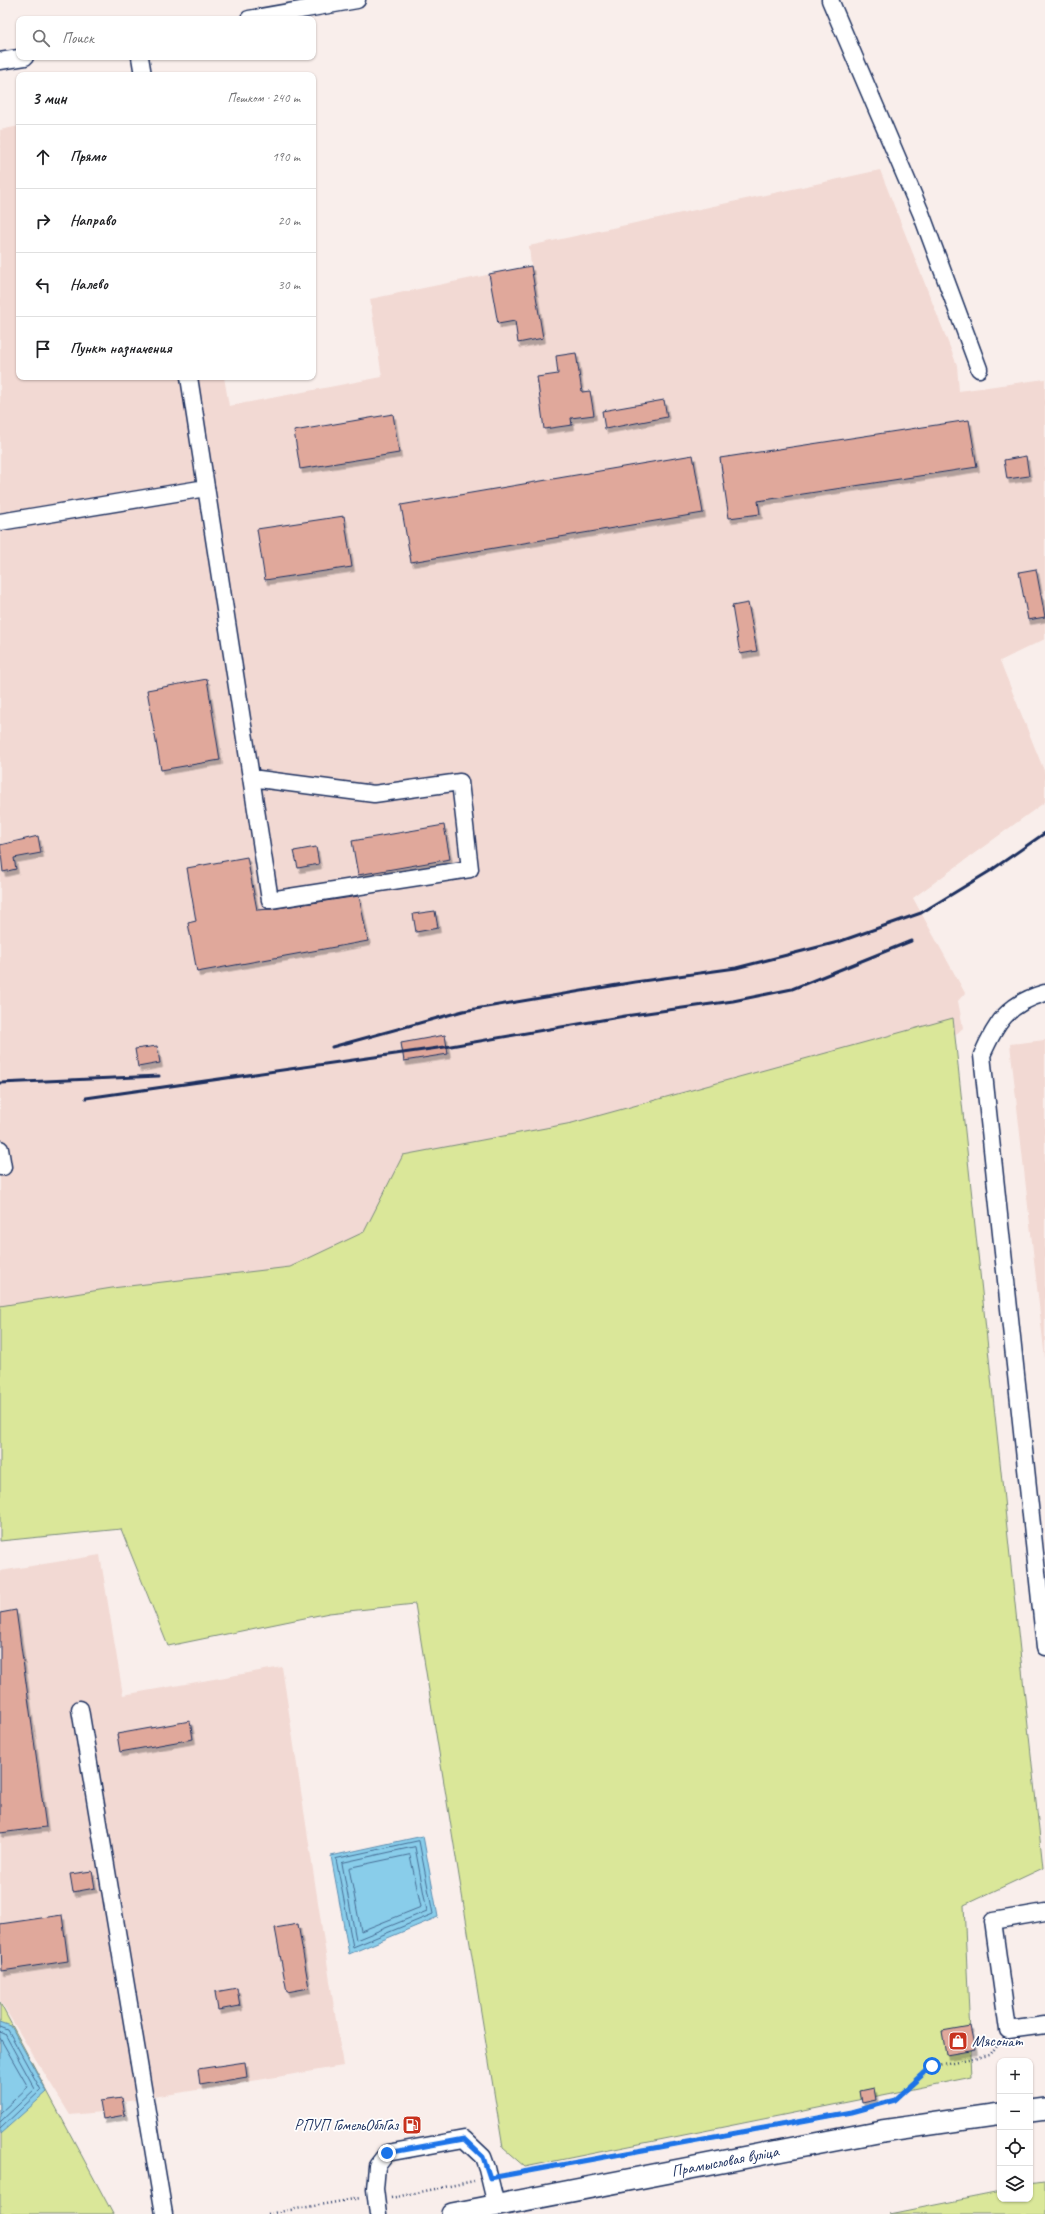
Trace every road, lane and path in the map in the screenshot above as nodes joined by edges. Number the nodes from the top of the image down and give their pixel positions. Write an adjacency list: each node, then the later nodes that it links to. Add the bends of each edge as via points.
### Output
1 (357, 0): 3 (street)
2 (830, 0): 8 (street, via 921,213)
3 (266, 16)
4 (16, 58): 6 (street)
5 (140, 60): 7 (street)
6 (0, 61)
7 (142, 72)
8 (979, 369)
9 (189, 380): 10 (street)
10 (206, 488): 11 (street); 12 (street)
11 (0, 522)
12 (251, 778): 12 (street, via 270,900 470,869 460,782 374,794)
13 (1045, 994): 16 (street, via 1030,997 1008,1012 994,1029 982,1056)
14 (0, 1149): 15 (street, via 3,1167)
15 (0, 1167)
16 (1045, 1647)
17 (80, 1709): 27 (street)
18 (1045, 1912): 20 (street, via 993,1921)
19 (1045, 2024): 20 (street)
20 (1008, 2030): 24 (path, via 989,2055 932,2066 895,2100 851,2112)
21 (1045, 2109): 22 (main road)
22 (1033, 2111)
23 (997, 2114): 25 (main road, Прамысловая вуліца, via 882,2131)
24 (490, 2178): 25 (street); 26 (path, via 385,2199); 26 (street, via 483,2157 464,2139 387,2153 377,2166)
25 (496, 2205): 29 (main road, Прамысловая вуліца)
26 (377, 2206): 28 (path, via 361,2198)
27 (164, 2214)
28 (267, 2214)
29 (452, 2214)

